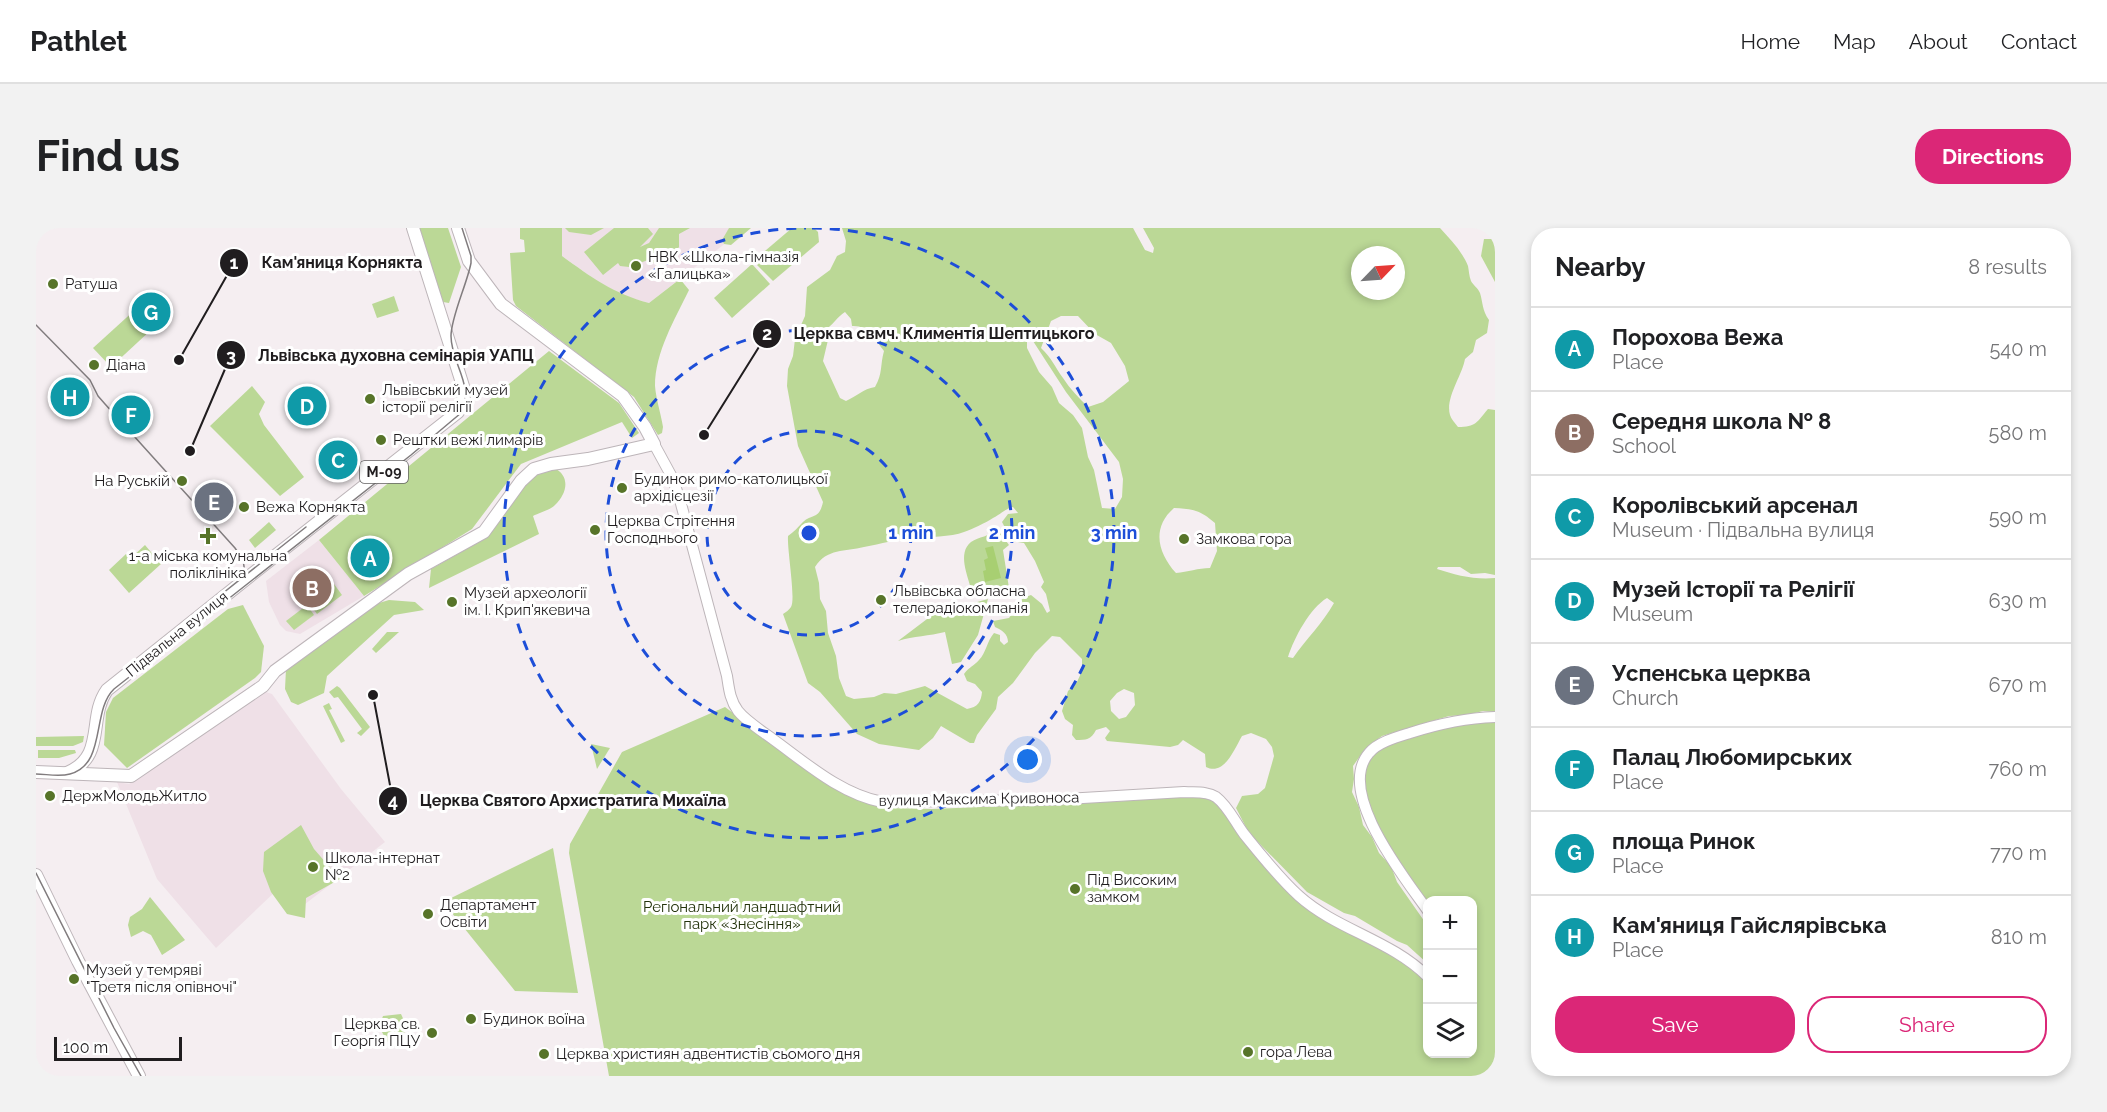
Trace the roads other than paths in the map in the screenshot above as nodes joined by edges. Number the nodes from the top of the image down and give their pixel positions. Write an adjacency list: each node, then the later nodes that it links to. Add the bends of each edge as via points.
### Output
1 (413, 228): 6 (main road, Підвальна вулиця / М-09, via 464,386 464,401 458,412 107,690 90,754)
2 (458, 228): 3 (main road, вулиця Максима Кривоноса, via 469,261 497,300 623,396)
3 (654, 444): 6 (main road, via 534,469 484,532 408,574 275,671 263,686 131,777); 9 (main road, вулиця Максима Кривоноса, via 680,500 733,703 751,723 831,780 882,802 1204,793 1218,799 1270,866 1299,896 1406,958)
4 (1495, 717): 8 (main road, via 1440,723 1402,736 1376,747 1362,764 1360,790 1369,816 1383,845)
5 (36, 772): 6 (main road)
6 (66, 773)
7 (36, 875): 10 (main road)
8 (1423, 904)
9 (1423, 973)
10 (139, 1076)

